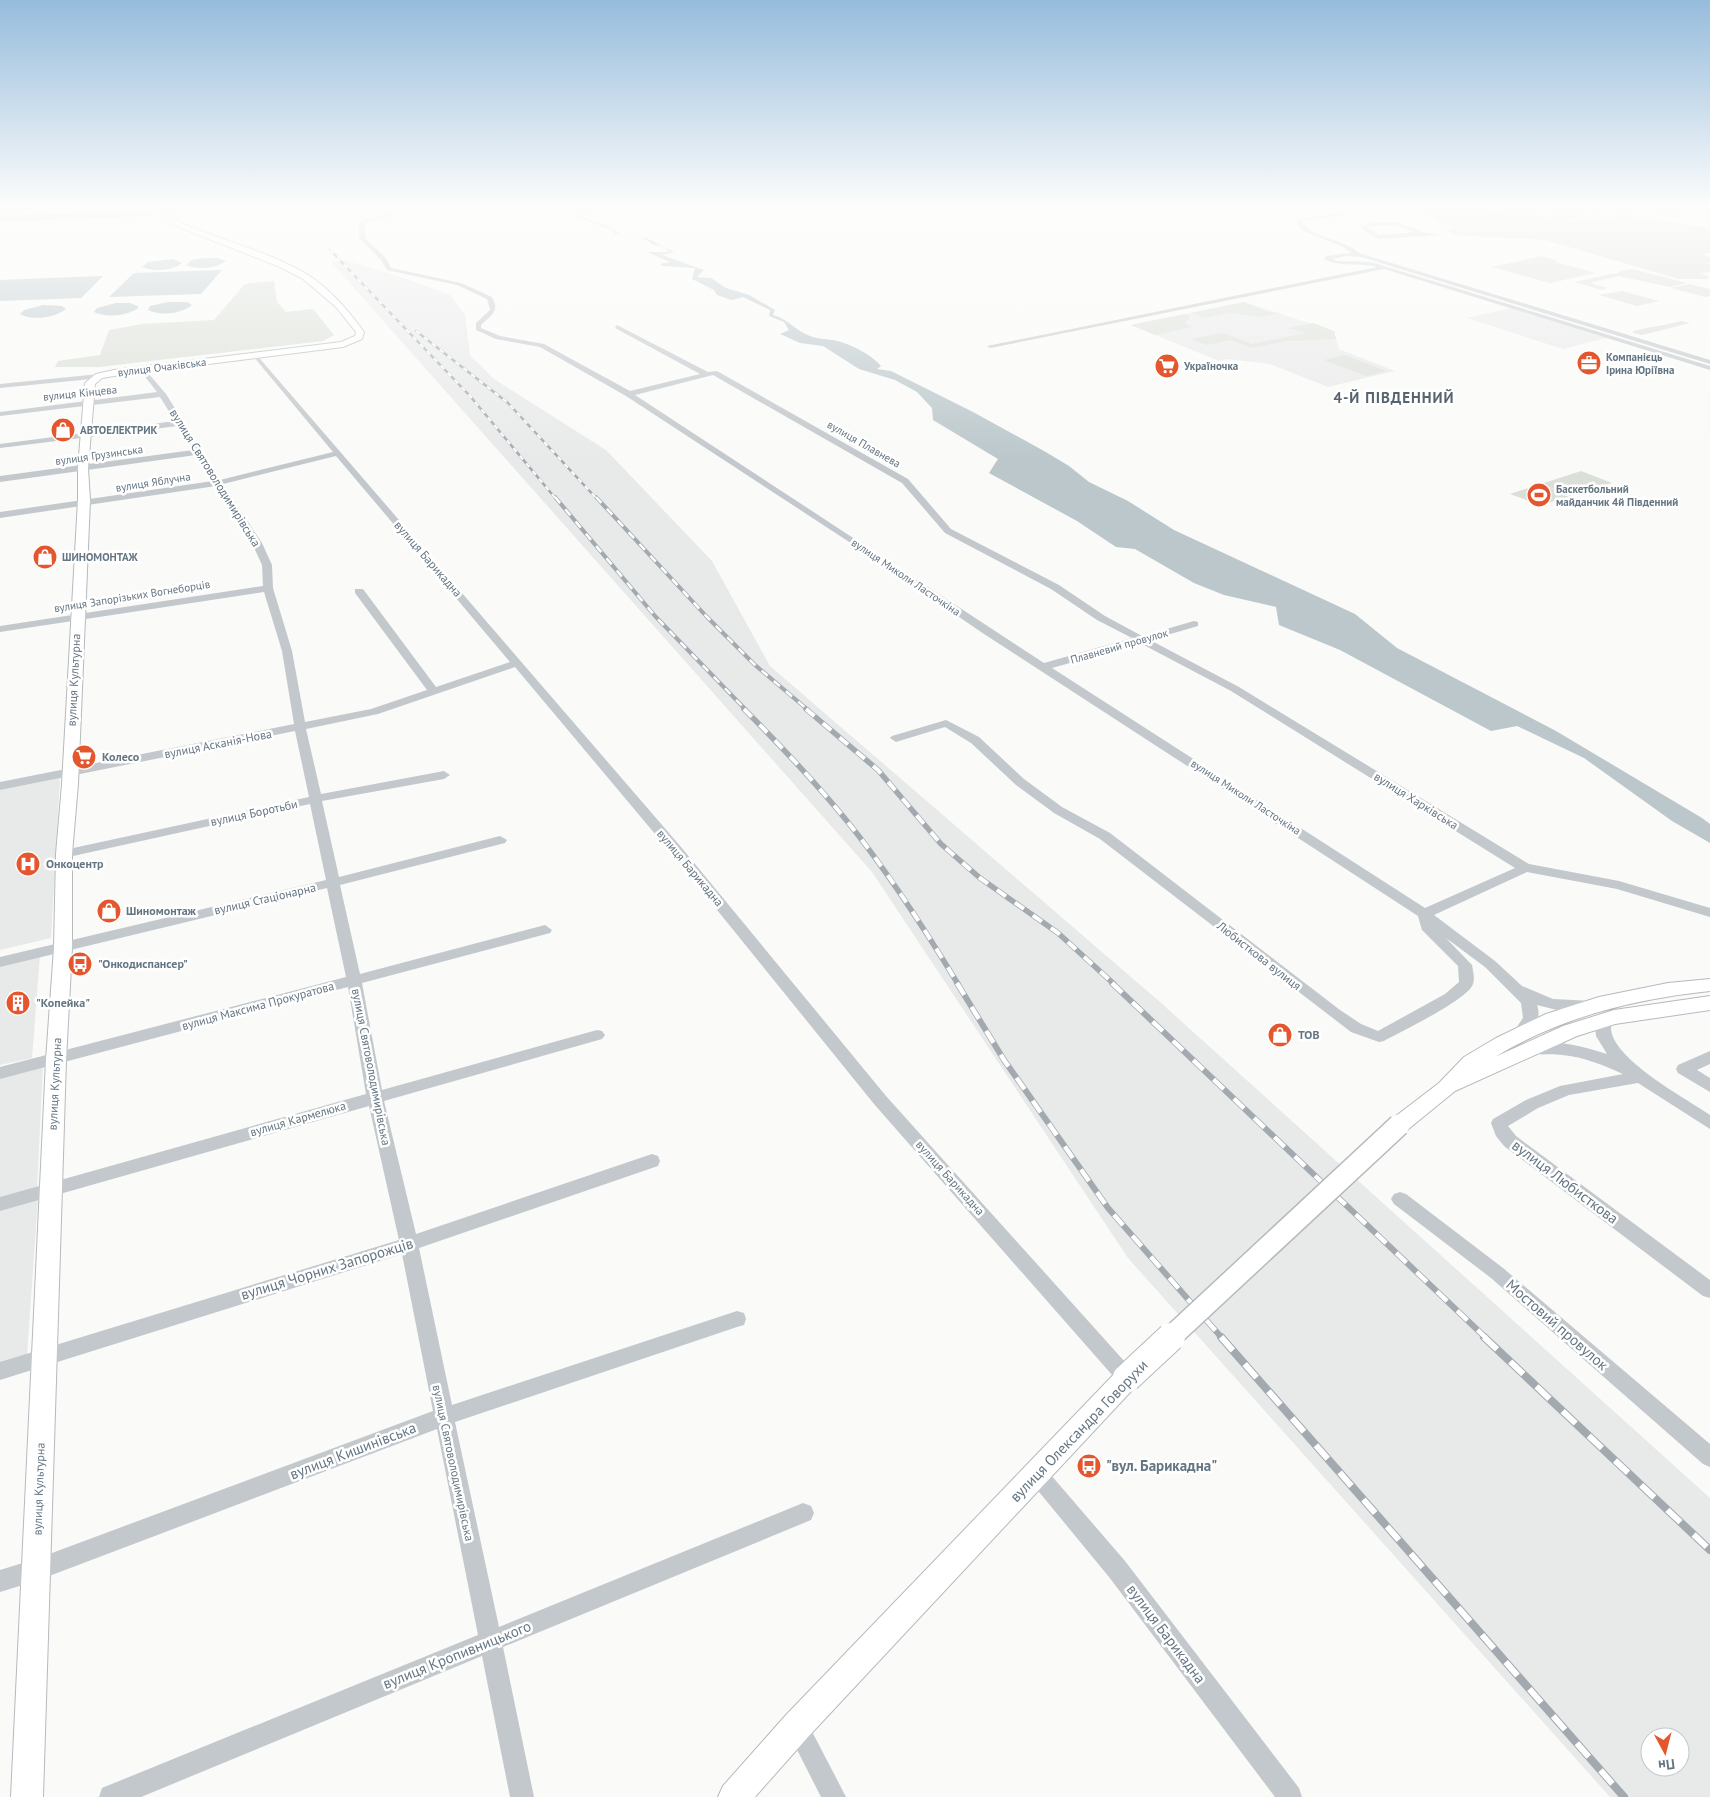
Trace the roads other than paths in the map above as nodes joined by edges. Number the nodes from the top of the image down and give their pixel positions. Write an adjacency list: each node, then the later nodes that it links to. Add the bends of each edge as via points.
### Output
1 (326, 292): 8 (main road, вулиця Очаківська, via 360,332 359,337 325,346)
2 (478, 292): 16 (street, вулиця Миколи Ласточкіна, via 490,298 494,307 478,324 482,333 542,345)
3 (1265, 292): 7 (street)
4 (1464, 292): 10 (street)
5 (1481, 292): 9 (street)
6 (617, 327): 12 (street)
7 (990, 346)
8 (255, 355): 11 (main road, вулиця Очаківська); 23 (street, вулиця Барикадна)
9 (1710, 362)
10 (1710, 368)
11 (143, 369): 13 (main road, вулиця Очаківська); 15 (street, вулиця Святоволодимирівська)
12 (706, 375): 16 (street, вулиця Плавнева); 34 (street, вулиця Плавнева, via 714,373 905,481 943,529 1062,591 1100,618)
13 (99, 376): 14 (street, вулиця Очаківська); 17 (main road, вулиця Культурна, via 90,383)
14 (0, 386)
15 (162, 394): 17 (street, вулиця Кінцева); 19 (street, вулиця Святоволодимирівська)
16 (630, 394): 36 (street, вулиця Миколи Ласточкіна)
17 (89, 403): 18 (street, вулиця Кінцева); 20 (main road, вулиця Культурна)
18 (0, 414)
19 (179, 423): 20 (street); 22 (street, вулиця Святоволодимирівська)
20 (86, 435): 21 (street); 24 (main road, вулиця Культурна)
21 (0, 446)
22 (200, 452): 24 (street, вулиця Грузинська); 26 (street, вулиця Святоволодимирівська)
23 (337, 452): 26 (street, вулиця Яблучна); 35 (street, вулиця Барикадна)
24 (83, 468): 25 (street, вулиця Грузинська); 27 (main road, вулиця Культурна)
25 (0, 479)
26 (218, 483): 27 (street, вулиця Яблучна); 29 (street, вулиця Святоволодимирівська, via 257,543 267,565)
27 (84, 504): 28 (street, вулиця Яблучна); 31 (main road, вулиця Культурна)
28 (0, 516)
29 (268, 588): 31 (street, вулиця Запорізьких Вогнеборців); 38 (street, вулиця Святоволодимирівська, via 287,651)
30 (359, 592): 37 (street)
31 (77, 617): 33 (street, вулиця Запорізьких Вогнеборців); 40 (main road, вулиця Культурна)
32 (1194, 624): 34 (street, Плавневий провулок)
33 (0, 629)
34 (1141, 640): 36 (street, Плавневий провулок); 46 (street, вулиця Харківська, via 1235,689)
35 (517, 663): 37 (street, вулиця Асканія-Нова); 77 (street, вулиця Барикадна, via 880,1100)
36 (1043, 667): 49 (street, вулиця Миколи Ласточкіна)
37 (433, 691): 38 (street, вулиця Асканія-Нова, via 374,712)
38 (300, 727): 40 (street, вулиця Асканія-Нова); 43 (street, вулиця Святоволодимирівська)
39 (896, 738): 49 (street, Любисткова вулиця, via 946,723 975,740 1020,782 1058,810 1105,836 1356,1028 1379,1037 1450,998 1466,984 1465,965 1427,927)
40 (70, 773): 42 (street, вулиця Асканія-Нова); 45 (main road, вулиця Культурна)
41 (444, 775): 43 (street, вулиця Боротьби)
42 (0, 786)
43 (315, 799): 45 (street, вулиця Боротьби); 47 (street, вулиця Святоволодимирівська)
44 (500, 840): 47 (street, вулиця Стаціонарна)
45 (64, 854): 51 (main road, вулиця Культурна)
46 (1525, 868): 48 (street, вулиця Харківська, via 1622,884); 49 (street)
47 (332, 883): 51 (street, вулиця Стаціонарна); 53 (street, вулиця Святоволодимирівська)
48 (1710, 913)
49 (1424, 914): 55 (street, вулиця Миколи Ласточкіна, via 1490,964)
50 (545, 930): 53 (street, вулиця Максима Прокуратова)
51 (63, 948): 52 (street, вулиця Стаціонарна); 62 (main road, вулиця Культурна)
52 (0, 962)
53 (354, 982): 62 (street, вулиця Максима Прокуратова); 66 (street, вулиця Святоволодимирівська)
54 (1710, 985): 57 (main road, вулиця Олександра Говорухи, via 1668,989)
55 (1518, 990): 57 (street, вулиця Миколи Ласточкіна, via 1551,1005); 60 (street, вулиця Миколи Ласточкіна, via 1531,1010)
56 (1710, 1003): 58 (main road, вулиця Олександра Говорухи)
57 (1599, 1004): 60 (main road, вулиця Олександра Говорухи, via 1553,1019)
58 (1614, 1017): 60 (main road, вулиця Олександра Говорухи); 64 (street, via 1603,1025 1602,1032 1610,1048)
59 (597, 1035): 66 (street, вулиця Кармелюка)
60 (1523, 1042): 64 (street, via 1568,1048 1604,1058); 77 (main road, вулиця Олександра Говорухи, bridge, via 1446,1088 1399,1125)
61 (1710, 1057): 65 (street, via 1684,1070)
62 (56, 1060): 63 (street, вулиця Максима Прокуратова); 69 (main road, вулиця Культурна)
63 (0, 1073)
64 (1636, 1075): 67 (street); 73 (street, вулиця Любисткова, via 1566,1090 1532,1104 1499,1123 1502,1132)
65 (1710, 1086)
66 (375, 1097): 69 (street, вулиця Кармелюка); 72 (street, вулиця Святоволодимирівська)
67 (1710, 1123)
68 (652, 1161): 72 (street, вулиця Чорних Запорожців)
69 (51, 1190): 71 (street, вулиця Кармелюка); 75 (main road, вулиця Культурна)
70 (1400, 1199): 79 (street, Мостовий провулок, via 1497,1273)
71 (0, 1204)
72 (409, 1244): 75 (street, вулиця Чорних Запорожців); 78 (street, вулиця Святоволодимирівська)
73 (1710, 1290)
74 (737, 1319): 78 (street, вулиця Кишинівська)
75 (44, 1358): 76 (street, вулиця Чорних Запорожців); 82 (main road, вулиця Культурна)
76 (0, 1370)
77 (1127, 1378): 80 (main road, вулиця Олександра Говорухи)
78 (443, 1417): 82 (street, вулиця Кишинівська); 84 (street, вулиця Святоволодимирівська)
79 (1710, 1457)
80 (1036, 1474): 85 (main road, вулиця Олександра Говорухи); 91 (street, вулиця Барикадна, via 1117,1569)
81 (803, 1513): 84 (street, вулиця Кропивницького)
82 (36, 1570): 83 (street, вулиця Кишинівська); 86 (main road, вулиця Культурна)
83 (0, 1580)
84 (491, 1642): 87 (street, вулиця Кропивницького); 88 (street, вулиця Святоволодимирівська)
85 (797, 1726): 89 (main road, вулиця Олександра Говорухи); 90 (street)
86 (27, 1797)
87 (111, 1797)
88 (522, 1797)
89 (734, 1797)
90 (834, 1797)
91 (1290, 1797)

